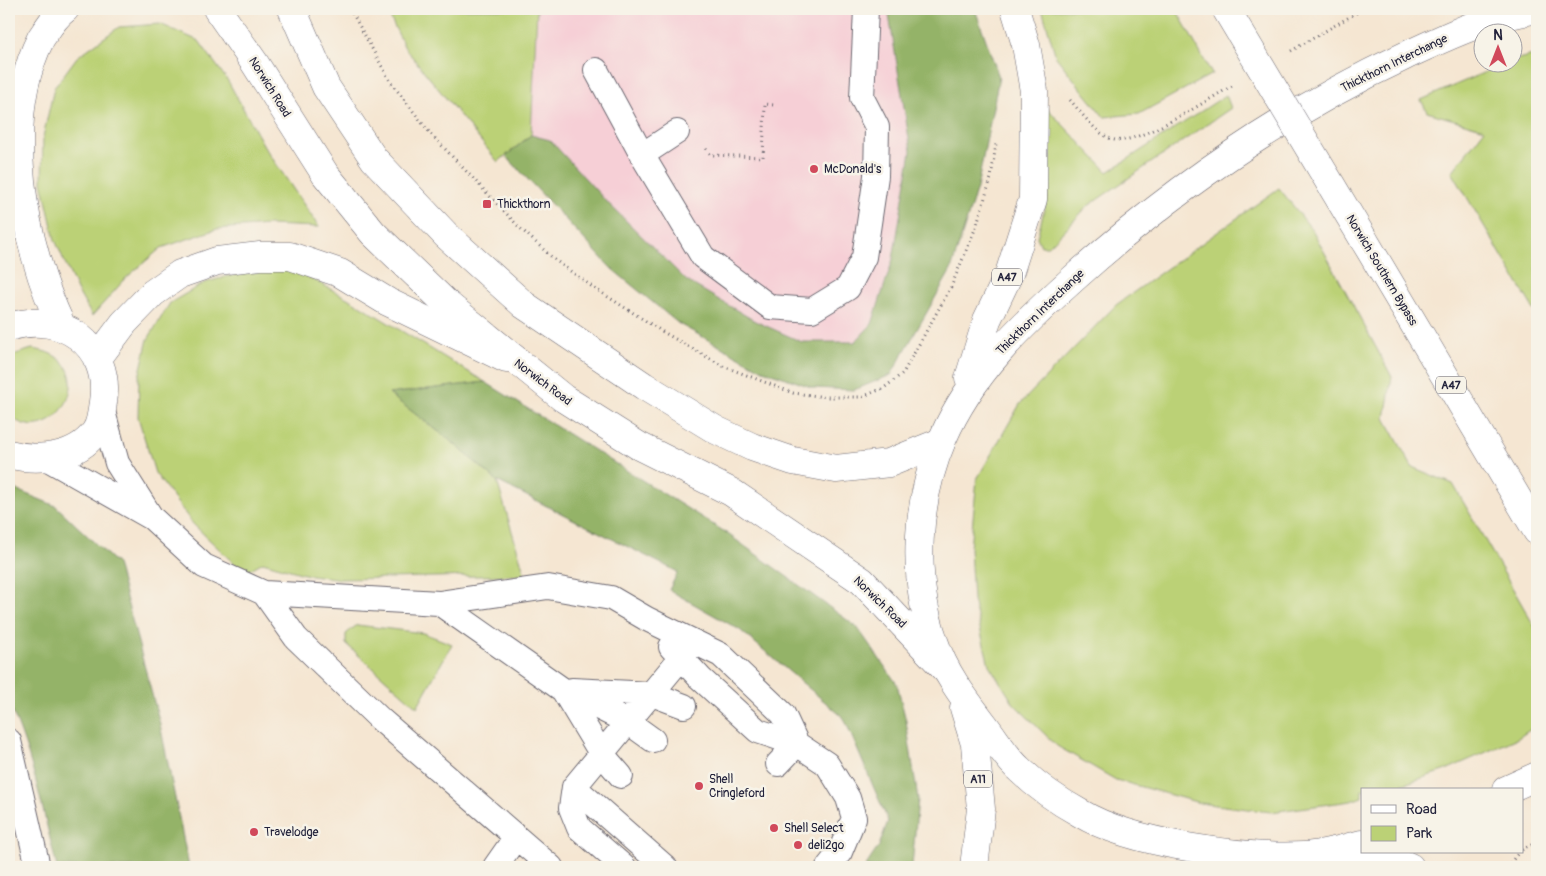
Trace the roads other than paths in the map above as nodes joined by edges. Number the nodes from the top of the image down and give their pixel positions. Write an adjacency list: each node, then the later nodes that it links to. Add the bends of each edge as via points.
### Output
1 (65, 9): 11 (main road, via 31,52 12,101 10,157 24,226 41,283)
2 (217, 9): 14 (main road, Norwich Road, via 325,174 373,233 448,306)
3 (292, 9): 17 (main road, via 326,87 374,159 446,236 524,305 644,386 716,430 752,448 793,461 836,468 889,463)
4 (866, 9): 10 (lane, via 862,98 877,127 876,176 864,257 848,288 812,310 770,308 703,257)
5 (1015, 9): 15 (main road, A47, via 1026,44 1034,91 1033,200 1008,274 987,320)
6 (1226, 9): 21 (main road, Norwich Southern Bypass / A47, bridge)
7 (1537, 9): 15 (main road, Thickthorn Interchange, via 1491,19 1364,75 1273,128 1198,178 1106,249 1036,312 987,364)
8 (596, 70): 10 (lane)
9 (677, 132): 10 (lane)
10 (642, 155)
11 (62, 326): 12 (main road, via 22,322); 13 (main road, via 92,348)
12 (9, 327)
13 (97, 359): 14 (main road, via 153,292 180,274 217,261 290,256 340,273 388,302); 16 (main road, via 103,371 105,390)
14 (521, 367): 25 (main road, Norwich Road, via 639,446 730,492 862,581)
15 (962, 401): 17 (main road, Thickthorn Interchange)
16 (102, 408): 19 (main road, via 96,430 84,443 66,453); 20 (lane, via 118,463)
17 (941, 442): 25 (main road, Thickthorn Interchange, via 932,466 919,528 923,596 934,641)
18 (9, 454): 19 (main road)
19 (46, 458): 20 (lane)
20 (152, 518): 22 (lane, via 204,566)
21 (1537, 531)
22 (264, 593): 23 (lane); 39 (lane, via 296,638 380,718)
23 (439, 603): 24 (lane, via 548,587 611,598); 26 (lane)
24 (687, 650): 27 (lane); 32 (lane, via 700,678 758,732)
25 (953, 681): 41 (main road, Thickthorn Interchange, via 1018,769 1081,814 1131,835 1184,845 1248,854); 48 (main road, A11, via 975,744 981,809)
26 (563, 690): 27 (lane); 29 (lane); 33 (lane)
27 (652, 694): 28 (lane); 29 (lane)
28 (684, 706)
29 (628, 722): 31 (lane); 33 (lane)
30 (9, 740): 42 (lane)
31 (653, 740)
32 (797, 744): 34 (lane); 47 (lane, via 827,764 848,798 854,818 840,852)
33 (601, 753): 35 (lane); 37 (lane)
34 (778, 764)
35 (621, 776)
36 (1537, 776): 38 (main road)
37 (574, 787): 45 (lane, via 571,808 579,828); 46 (lane)
38 (1510, 788)
39 (516, 838): 43 (lane); 44 (lane)
40 (1361, 844): 41 (main road, Thickthorn Interchange)
41 (1318, 853): 49 (main road); 50 (main road, via 1401,863)
42 (38, 867)
43 (495, 867)
44 (551, 867)
45 (624, 867)
46 (665, 867)
47 (828, 867)
48 (974, 867)
49 (1283, 867)
50 (1410, 867)

